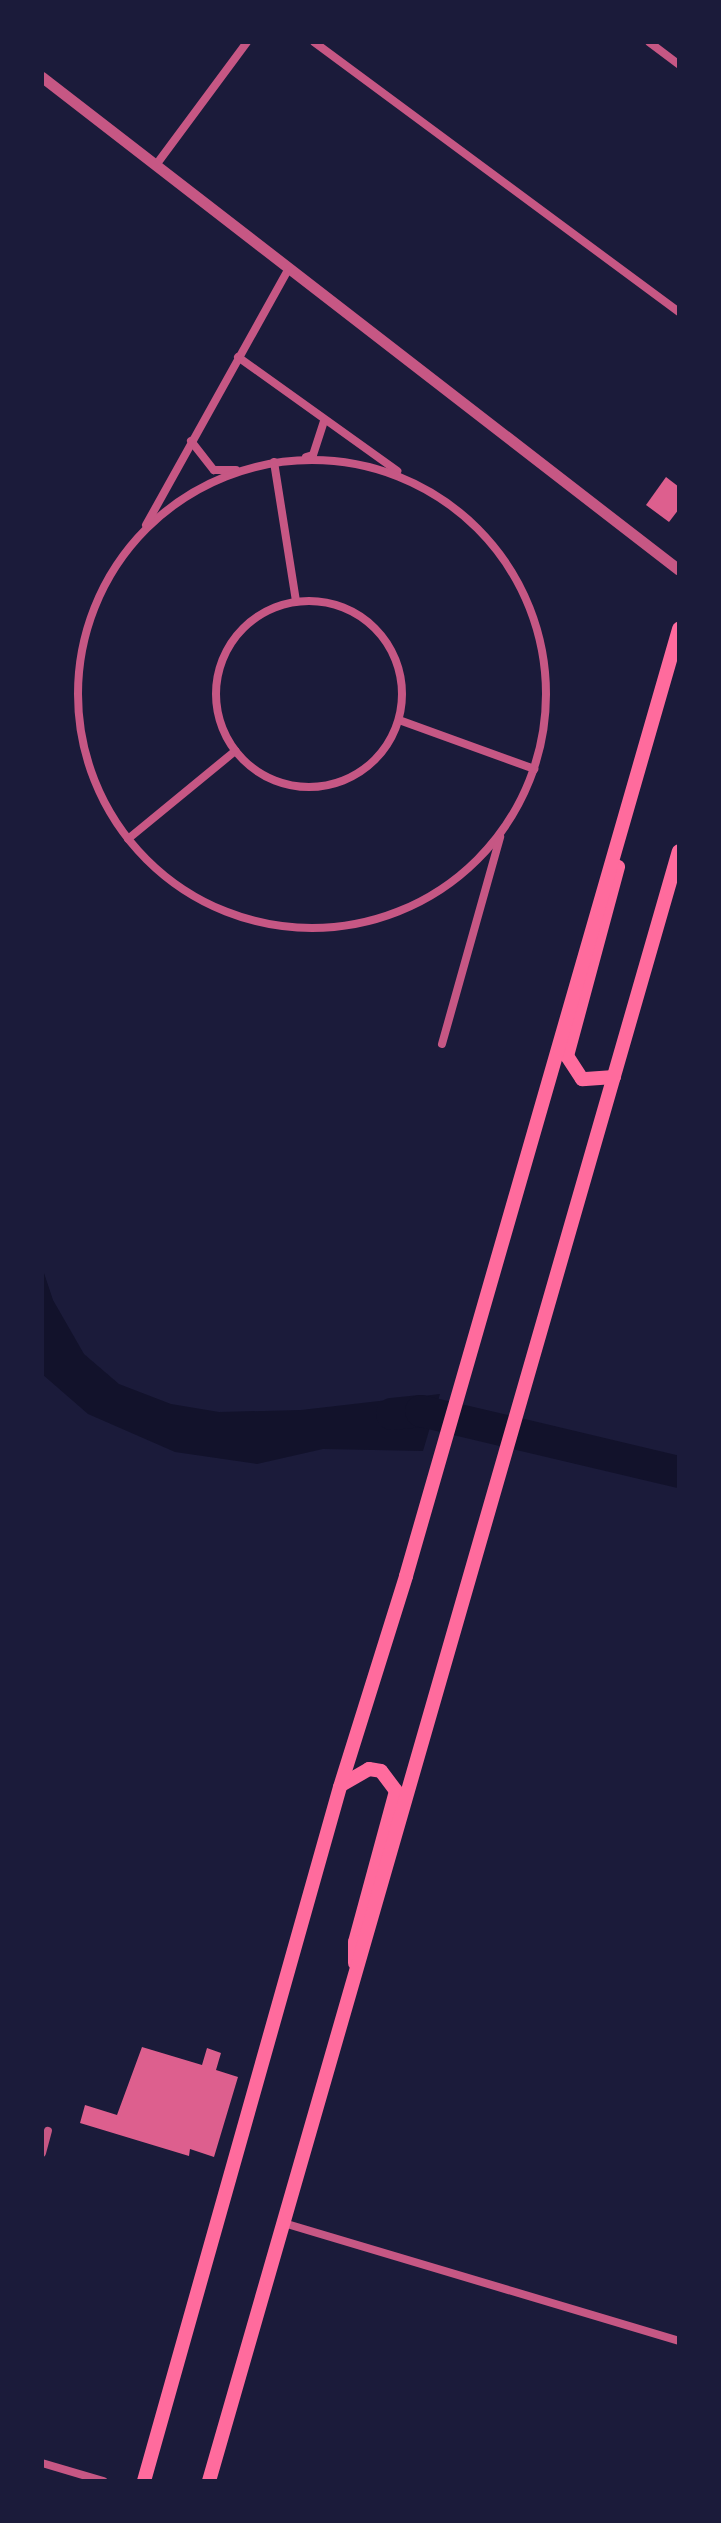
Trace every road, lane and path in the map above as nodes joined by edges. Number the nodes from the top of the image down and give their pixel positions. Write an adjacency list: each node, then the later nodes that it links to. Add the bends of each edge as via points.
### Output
1 (247, 42): 6 (street)
2 (314, 42): 8 (street)
3 (649, 42): 4 (street)
4 (679, 65)
5 (42, 77): 6 (street)
6 (156, 165): 7 (street)
7 (289, 268): 9 (street); 17 (street)
8 (679, 312)
9 (238, 357): 10 (street); 11 (street)
10 (324, 421): 12 (street, via 313,455); 15 (street)
11 (191, 441): 14 (street, via 214,470); 16 (street)
12 (301, 459): 13 (street); 15 (street, via 356,463)
13 (274, 462): 14 (street); 18 (street)
14 (241, 470): 16 (street, via 204,485)
15 (408, 480): 22 (street, via 446,501 478,529 526,600 546,684)
16 (141, 533): 25 (street, via 100,594 80,665 82,739 108,808)
17 (679, 570)
18 (296, 601): 20 (street, via 327,601 356,612 380,632 400,674); 21 (street, via 268,609 244,626 226,649 217,677 216,706)
19 (679, 629): 24 (main road)
20 (399, 720): 21 (street, via 388,746 369,767 345,782 317,789 289,787 263,777); 22 (street)
21 (235, 751): 25 (street)
22 (534, 769): 23 (street)
23 (501, 832): 25 (street, via 473,865 439,892 360,924 317,929 232,915 193,896); 27 (street)
24 (621, 835): 28 (main road, via 616,889 567,1056 582,1079); 29 (main road)
25 (128, 839)
26 (679, 851): 28 (main road)
27 (442, 1044)
28 (614, 1077): 30 (main road)
29 (340, 1787): 30 (main road, via 369,1769 381,1771 396,1791 355,1942); 37 (main road)
30 (355, 1979): 33 (main road)
31 (48, 2131): 32 (street)
32 (42, 2153)
33 (287, 2224): 34 (street); 38 (main road)
34 (679, 2341)
35 (42, 2463): 36 (street)
36 (103, 2481)
37 (144, 2481)
38 (209, 2481)

